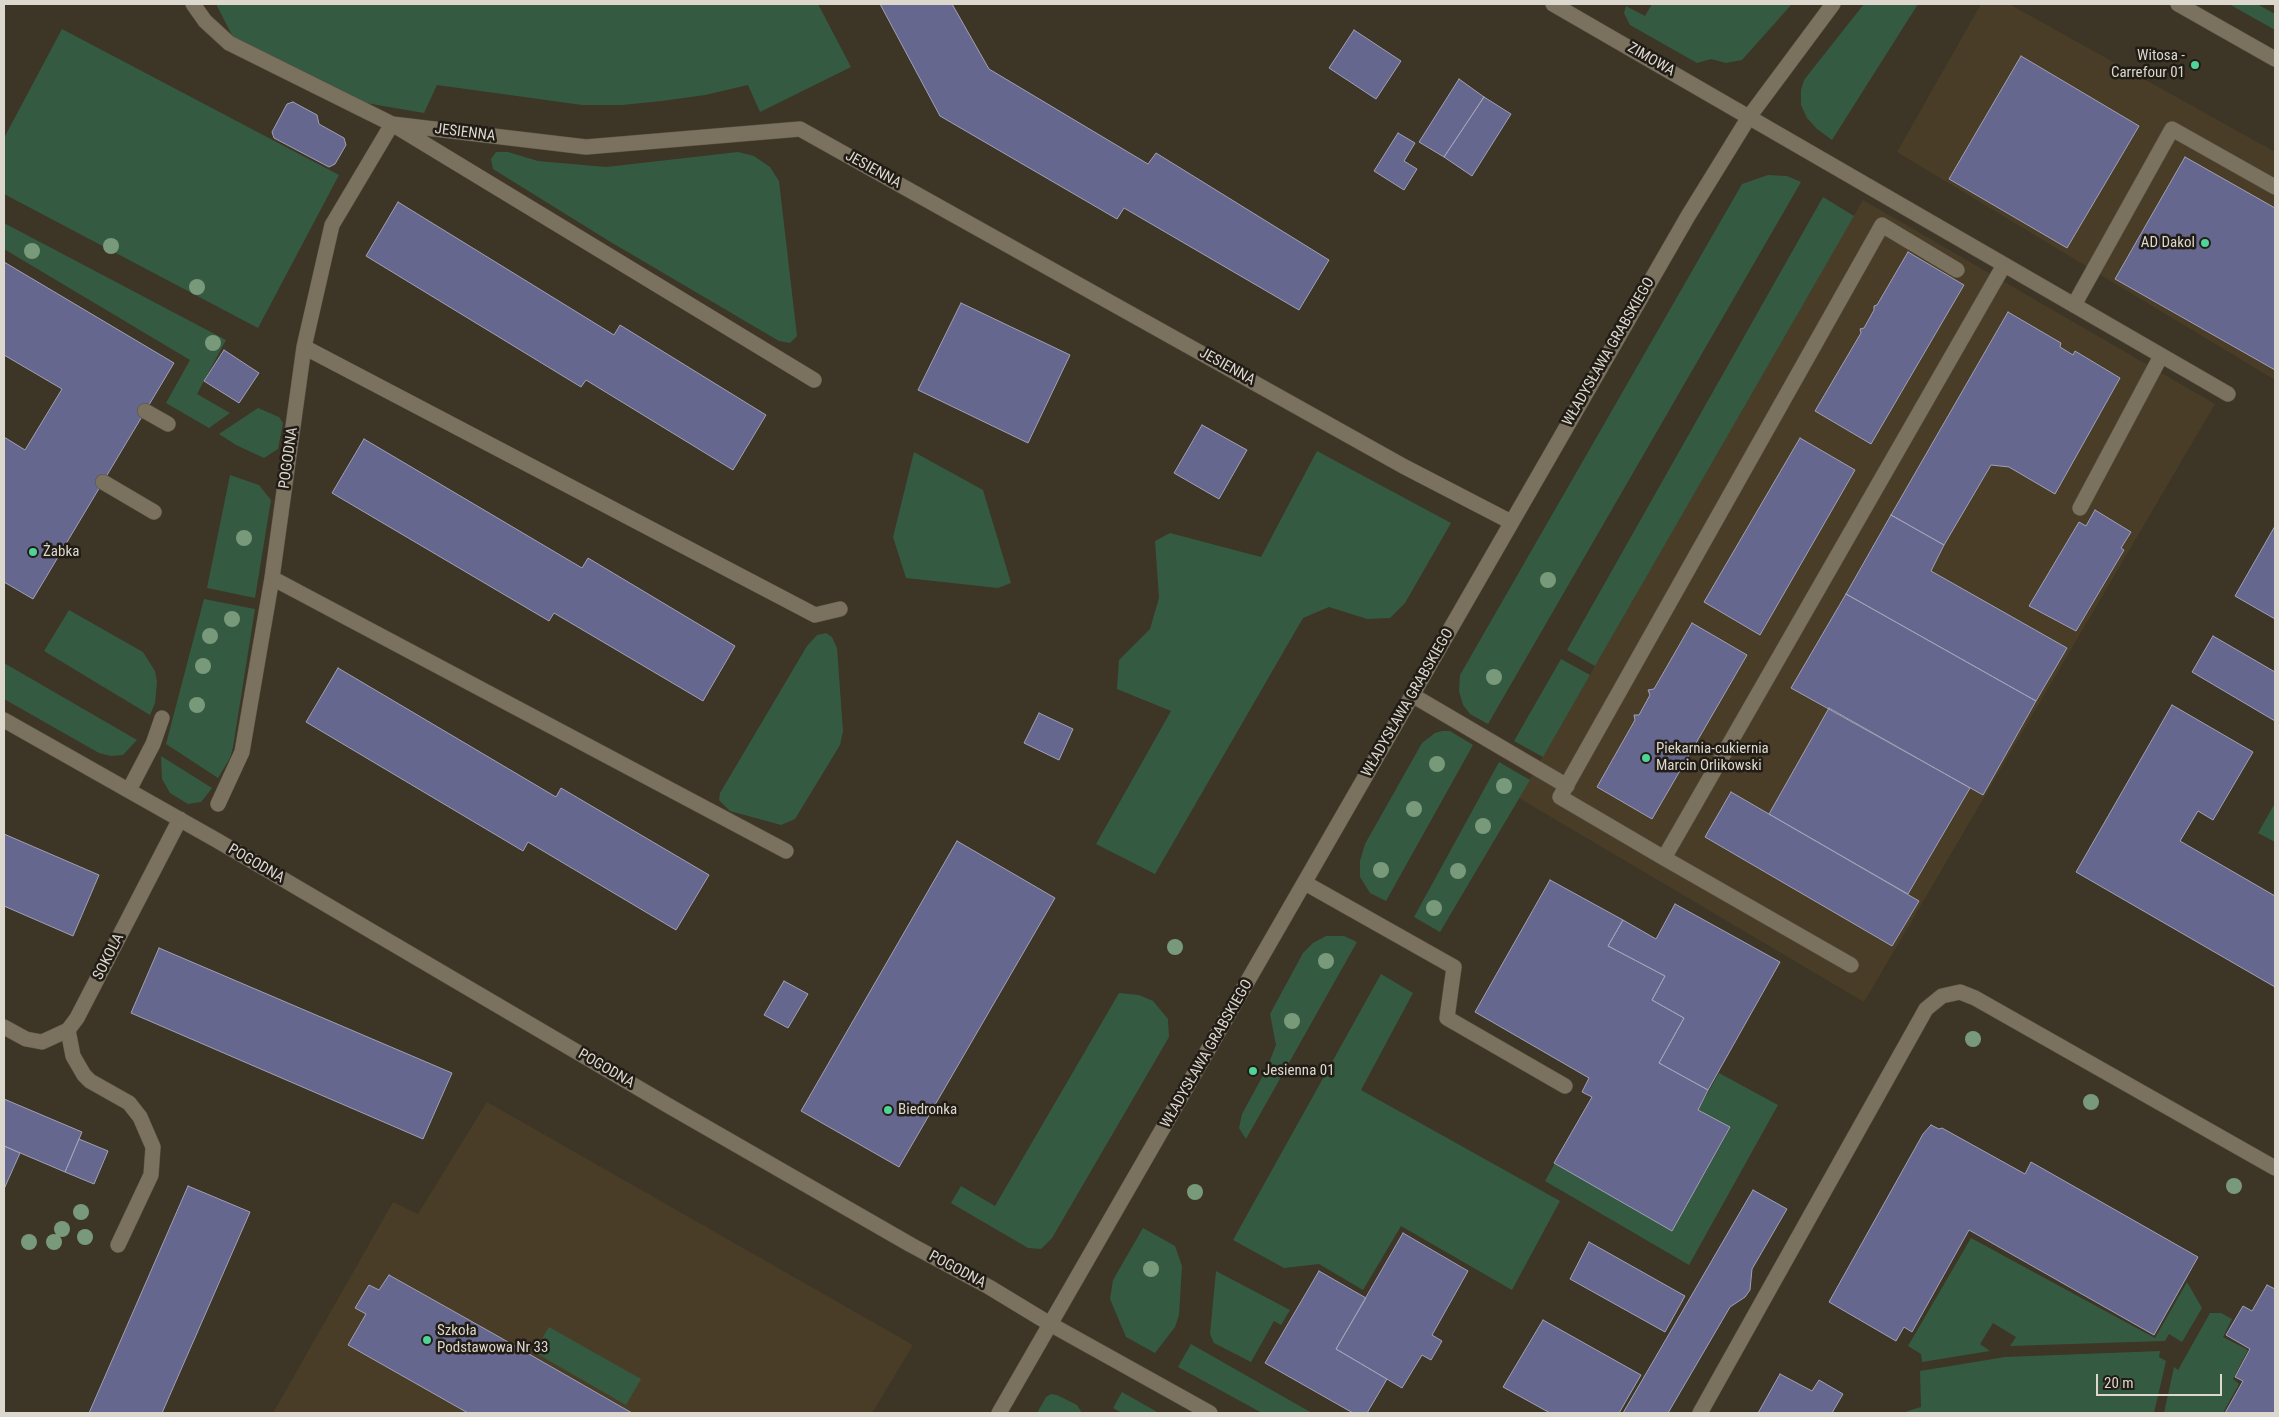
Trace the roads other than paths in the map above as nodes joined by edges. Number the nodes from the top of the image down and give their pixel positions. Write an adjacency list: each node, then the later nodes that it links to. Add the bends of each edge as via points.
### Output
1 (193, 4): 7 (street, JESIENNA, via 205,21 229,43)
2 (1553, 4): 6 (street, ZIMOWA)
3 (1833, 4): 6 (street, WŁADYSŁAWA GRABSKIEGO)
4 (2178, 4): 5 (street)
5 (2275, 59)
6 (1748, 116): 9 (street, ZIMOWA); 21 (street, WŁADYSŁAWA GRABSKIEGO)
7 (392, 124): 12 (street, POGODNA, via 332,225); 14 (street); 21 (street, JESIENNA, via 586,147 800,129 1403,466)
8 (2275, 187): 11 (street, via 2172,129)
9 (2004, 265): 11 (street, ZIMOWA); 32 (street)
10 (1957, 270): 27 (street, via 1882,225)
11 (2074, 305): 13 (street, ZIMOWA)
12 (304, 347): 22 (street, POGODNA); 23 (street, via 815,615)
13 (2162, 356): 15 (street, ZIMOWA); 19 (street)
14 (814, 380)
15 (2228, 394)
16 (145, 411): 17 (street)
17 (168, 424)
18 (103, 482): 20 (street)
19 (2080, 508)
20 (154, 512)
21 (1512, 522): 24 (street, WŁADYSŁAWA GRABSKIEGO)
22 (272, 578): 29 (street, POGODNA, via 242,752); 31 (street)
23 (840, 609)
24 (1412, 695): 27 (street); 33 (street, WŁADYSŁAWA GRABSKIEGO)
25 (162, 718): 28 (street, via 153,744)
26 (4, 720): 28 (street, POGODNA)
27 (1566, 786): 32 (street, via 1560,797)
28 (128, 790): 30 (street, POGODNA)
29 (218, 804)
30 (180, 819): 36 (street, SOKOLA); 40 (street, POGODNA, via 669,1106)
31 (786, 851)
32 (1664, 858): 34 (street)
33 (1305, 883): 37 (street, via 1454,967 1447,1018); 40 (street, WŁADYSŁAWA GRABSKIEGO)
34 (1851, 964)
35 (4, 1027): 36 (street, via 26,1039 42,1042)
36 (68, 1030): 39 (street, via 73,1056 84,1075 129,1103 140,1117 153,1147 151,1175)
37 (1565, 1086)
38 (2275, 1168): 43 (street, via 1975,998 1960,992 1942,996 1926,1009)
39 (118, 1245)
40 (1050, 1324): 41 (street, WŁADYSŁAWA GRABSKIEGO); 42 (street, POGODNA)
41 (999, 1413)
42 (1210, 1413)
43 (1700, 1413)

